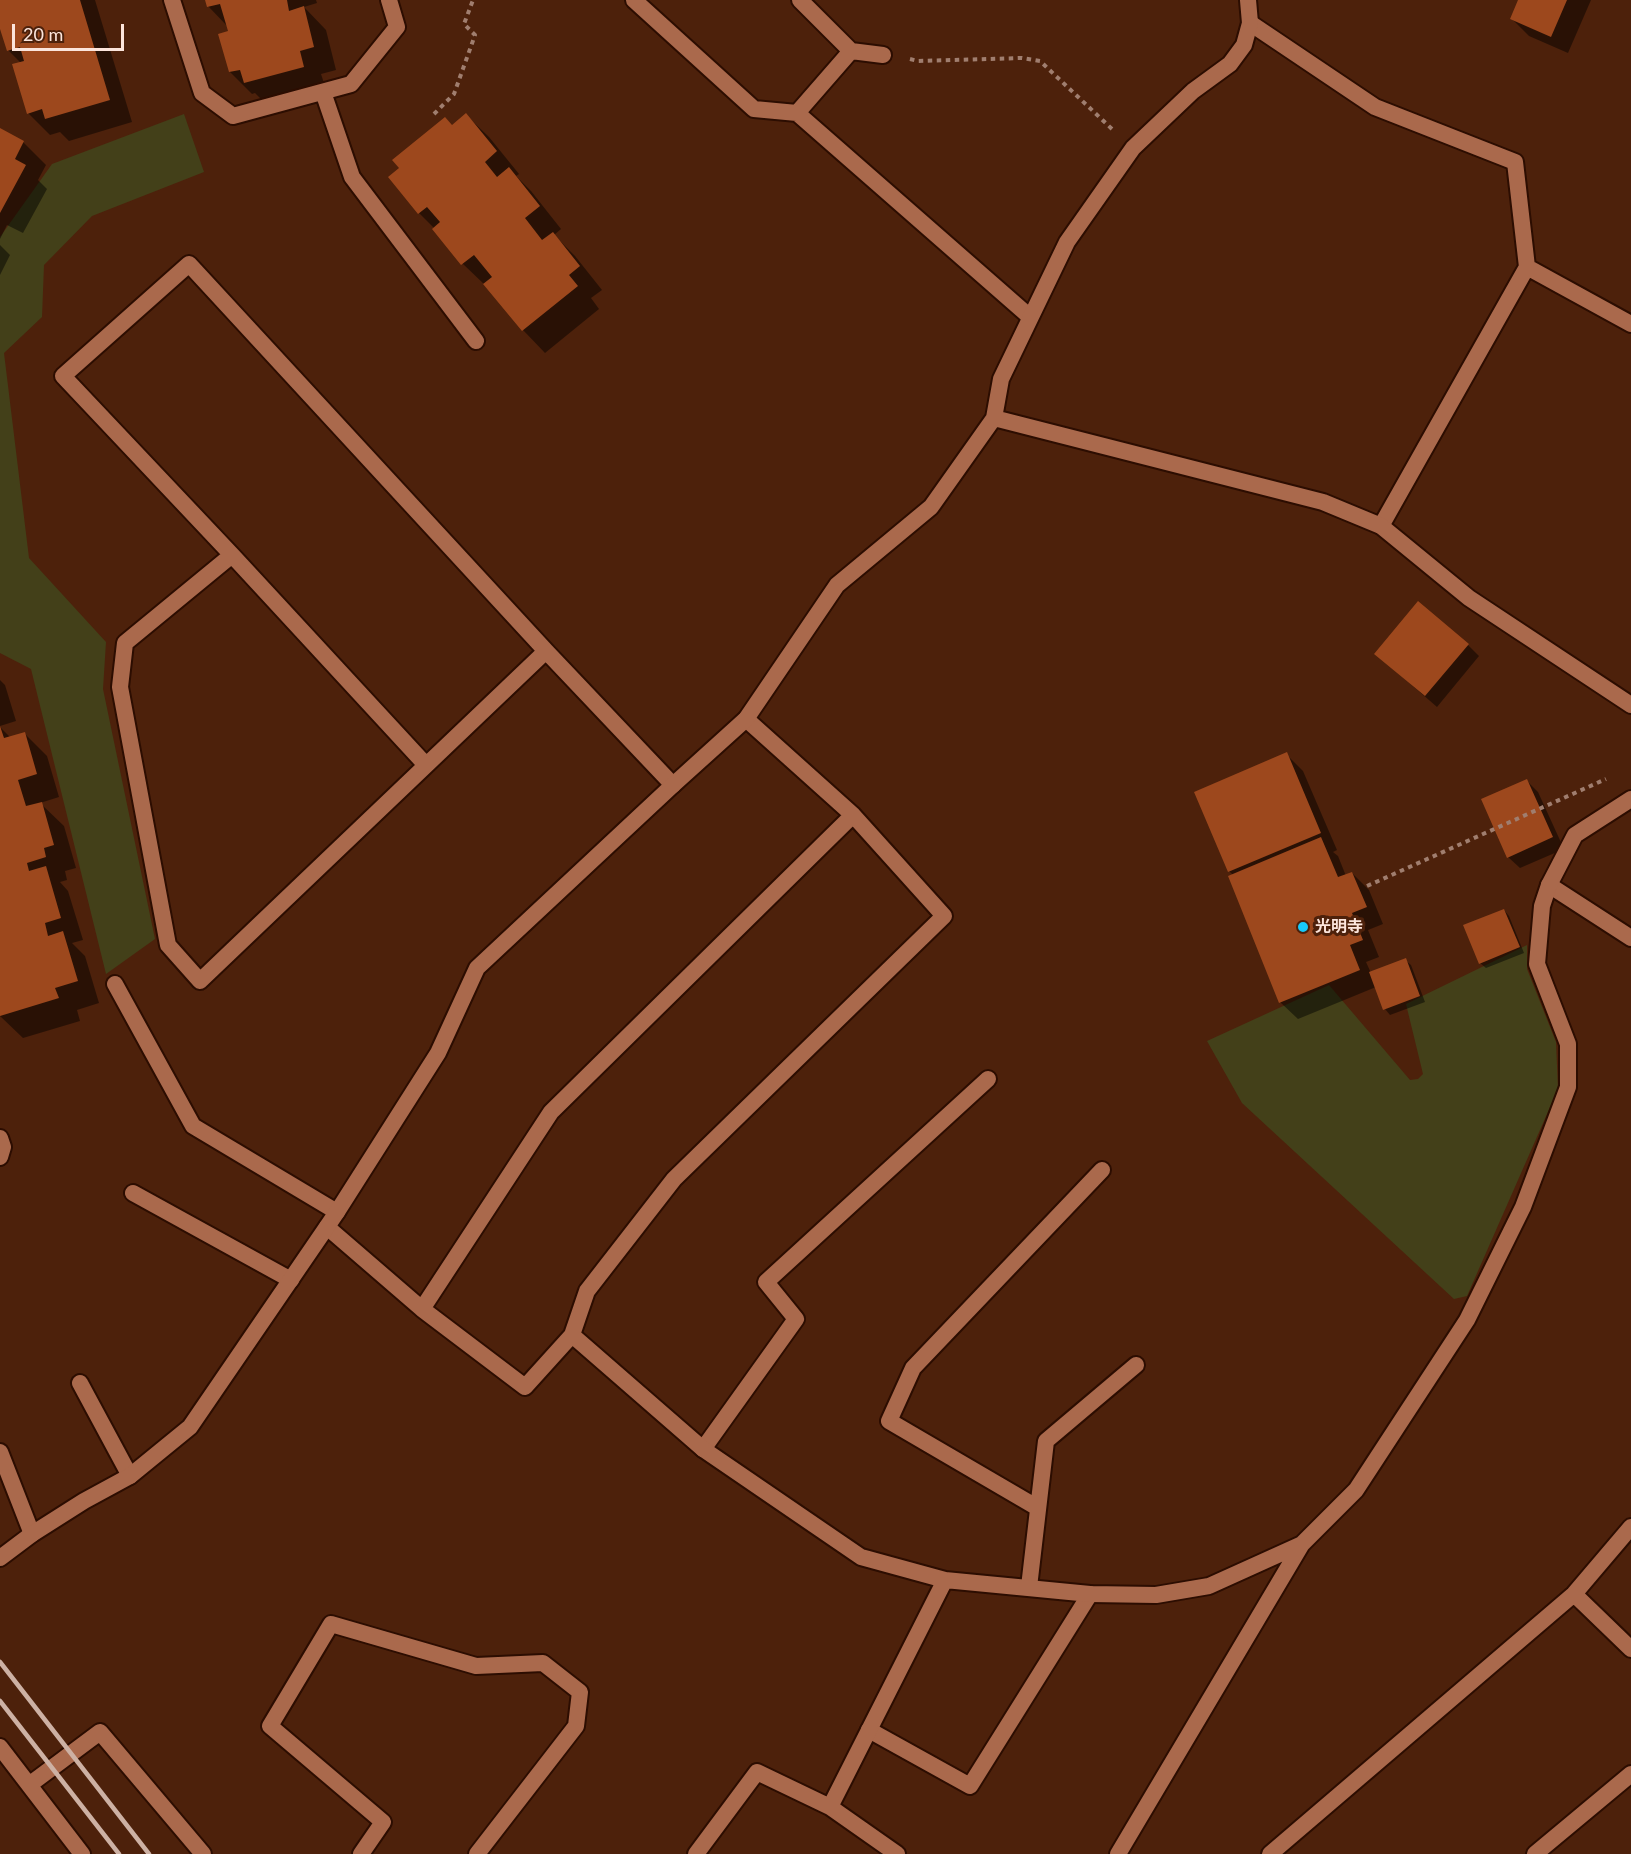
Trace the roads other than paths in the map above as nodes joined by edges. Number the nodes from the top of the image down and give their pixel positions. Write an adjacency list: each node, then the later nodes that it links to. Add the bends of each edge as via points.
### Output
1 (172, 0): 9 (street, via 202,93 233,116)
2 (389, 0): 9 (street, via 397,27 351,84)
3 (634, 0): 10 (street, via 754,109)
4 (800, 0): 7 (street)
5 (1248, 0): 6 (street)
6 (1250, 23): 11 (street, via 1375,107 1515,162); 12 (street, via 1244,45 1230,64 1193,91 1133,148 1067,242)
7 (851, 51): 8 (street); 10 (street)
8 (883, 54)
9 (323, 92): 14 (street, via 352,177)
10 (797, 113): 12 (street)
11 (1527, 267): 13 (street); 16 (street)
12 (1030, 317): 15 (street, via 1001,379)
13 (1631, 324)
14 (476, 341)
15 (994, 418): 16 (street, via 1323,502); 20 (street, via 931,507 837,585)
16 (1381, 526): 19 (street, via 1469,598)
17 (232, 555): 18 (street, via 63,376 189,264); 21 (street); 21 (street, via 125,643 120,687 168,945 200,981)
18 (546, 651): 21 (street); 22 (street)
19 (1631, 705)
20 (746, 719): 22 (street); 24 (street)
21 (425, 764)
22 (673, 785): 33 (street, via 477,968 438,1053)
23 (1631, 799): 25 (street, via 1575,835)
24 (853, 815): 36 (street, via 551,1112); 37 (street, via 944,916 674,1179 587,1291)
25 (1549, 885): 26 (street); 46 (street, via 1542,906 1537,964 1568,1044 1568,1087 1546,1147 1522,1207 1467,1320 1356,1490)
26 (1631, 938)
27 (115, 984): 33 (street, via 193,1126)
28 (988, 1079): 40 (street, via 766,1282 796,1318)
29 (0, 1138): 30 (street)
30 (0, 1158)
31 (1102, 1170): 43 (street, via 913,1368 888,1421)
32 (134, 1193): 35 (street)
33 (337, 1212): 34 (street)
34 (327, 1227): 35 (street); 36 (street)
35 (291, 1280): 42 (street, via 190,1427)
36 (422, 1309): 37 (street, via 525,1387)
37 (572, 1335): 40 (street)
38 (1136, 1365): 43 (street, via 1046,1441)
39 (80, 1383): 42 (street)
40 (703, 1449): 48 (street, via 861,1557)
41 (0, 1452): 45 (street)
42 (130, 1476): 45 (street)
43 (1038, 1508): 49 (street)
44 (1631, 1527): 51 (street)
45 (32, 1534): 47 (street)
46 (1302, 1544): 50 (street, via 1209,1586 1156,1595); 64 (street)
47 (0, 1558)
48 (945, 1580): 49 (street); 53 (street)
49 (1029, 1587): 50 (street)
50 (1090, 1594): 53 (street, via 970,1786)
51 (1574, 1594): 52 (street); 65 (street)
52 (1631, 1649)
53 (869, 1730): 57 (street)
54 (0, 1748): 56 (street)
55 (1631, 1774): 66 (street)
56 (29, 1785): 58 (street); 59 (street, via 100,1732)
57 (830, 1807): 62 (street, via 757,1772); 63 (street)
58 (82, 1854)
59 (203, 1854)
60 (361, 1854): 61 (street, via 383,1822 270,1726 331,1624 476,1666 543,1663 580,1692 576,1726)
61 (477, 1854)
62 (696, 1854)
63 (897, 1854)
64 (1118, 1854)
65 (1270, 1854)
66 (1535, 1854)

